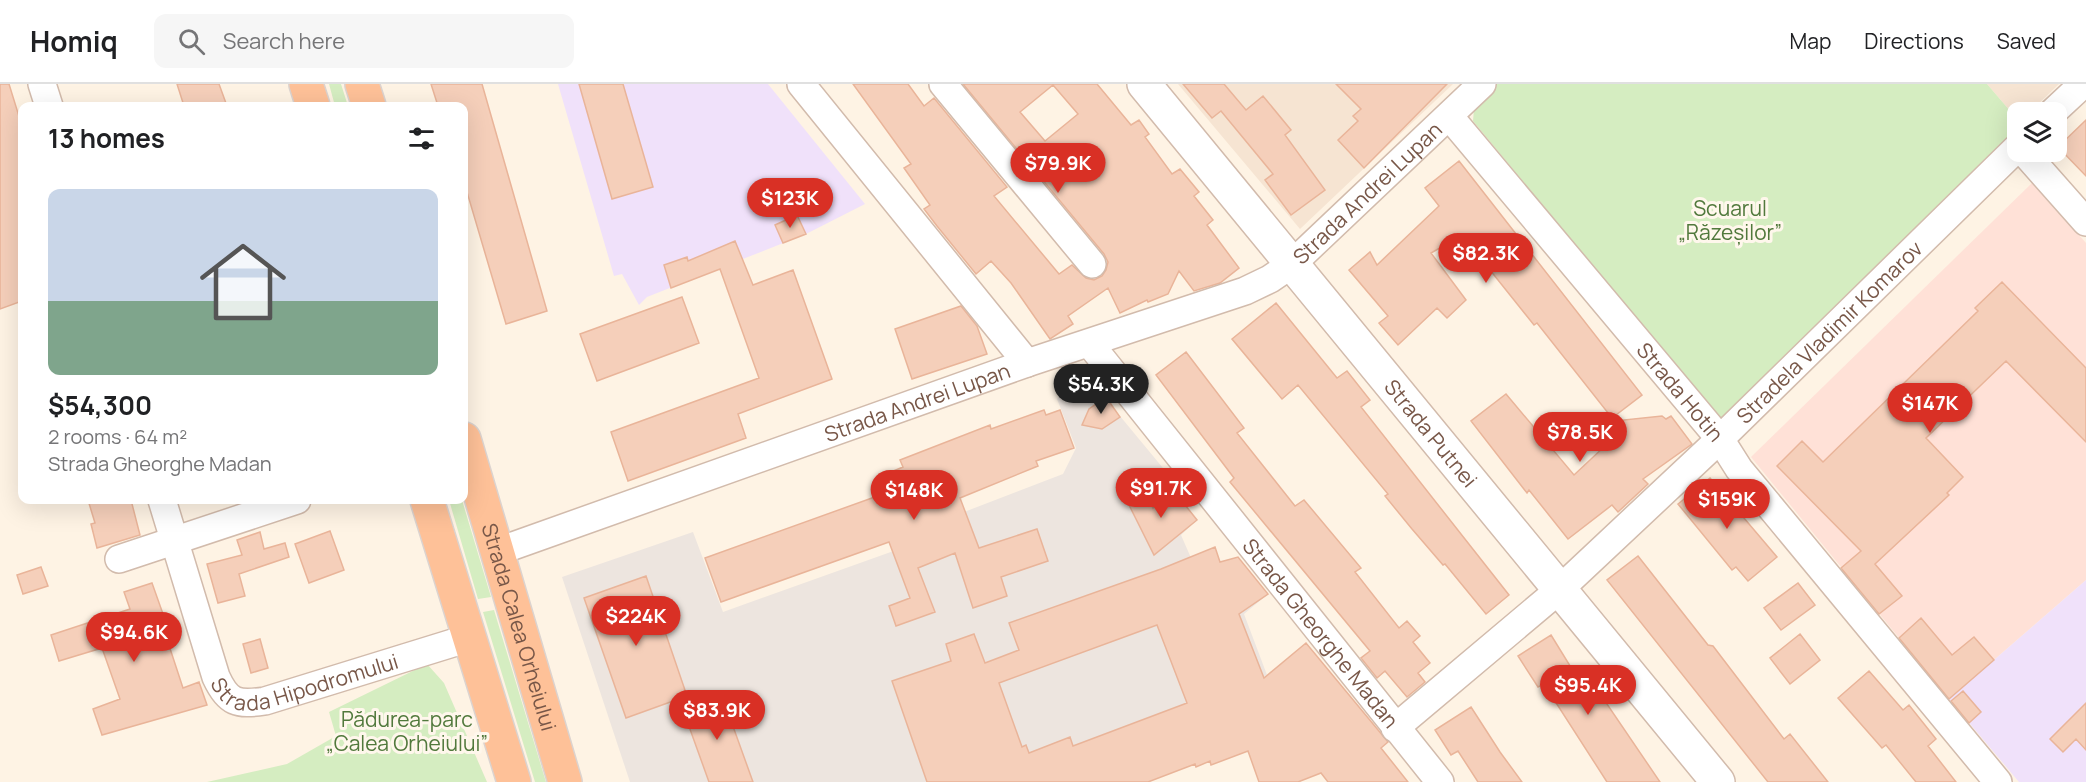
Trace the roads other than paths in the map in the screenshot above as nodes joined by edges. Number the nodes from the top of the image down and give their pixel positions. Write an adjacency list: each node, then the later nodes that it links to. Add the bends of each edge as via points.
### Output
1 (42, 84): 9 (street)
2 (306, 84): 10 (highway)
3 (362, 84): 11 (highway)
4 (801, 84): 20 (street)
5 (943, 84): 17 (street)
6 (1144, 84): 18 (street, Strada Putnei)
7 (1482, 84): 13 (street, Strada Andrei Lupan)
8 (2083, 84): 12 (street)
9 (48, 102)
10 (312, 102)
11 (368, 102)
12 (2064, 102)
13 (1449, 116): 18 (street, Strada Andrei Lupan); 21 (street, Strada Hotin)
14 (2007, 158): 21 (street, Stradela Vladimir Komarov)
15 (2033, 162): 16 (street)
16 (2086, 222)
17 (1092, 264)
18 (1292, 264): 19 (street, Strada Andrei Lupan, via 1245,291); 29 (street, Strada Putnei)
19 (1090, 344): 20 (street, Strada Andrei Lupan); 31 (street, Strada Gheorghe Madan)
20 (1027, 363): 27 (street, Strada Andrei Lupan)
21 (1720, 439): 29 (street, Stradela Vladimir Komarov); 36 (street, Strada Hotin, via 1739,469)
22 (468, 454): 27 (highway, Strada Calea Orheiului)
23 (163, 504): 26 (street, Strada Hipodromului)
24 (285, 504): 26 (street)
25 (428, 504): 30 (highway)
26 (174, 541): 28 (street); 30 (street, Strada Hipodromului, via 216,677 223,691 241,703 265,701)
27 (495, 552): 33 (highway, Strada Calea Orheiului)
28 (119, 559)
29 (1559, 590): 31 (street, Stradela Vladimir Komarov); 35 (street, Strada Putnei)
30 (469, 638): 32 (highway)
31 (1395, 728): 34 (street, Strada Gheorghe Madan)
32 (514, 782)
33 (565, 782)
34 (1440, 782)
35 (1718, 782)
36 (1998, 782)

